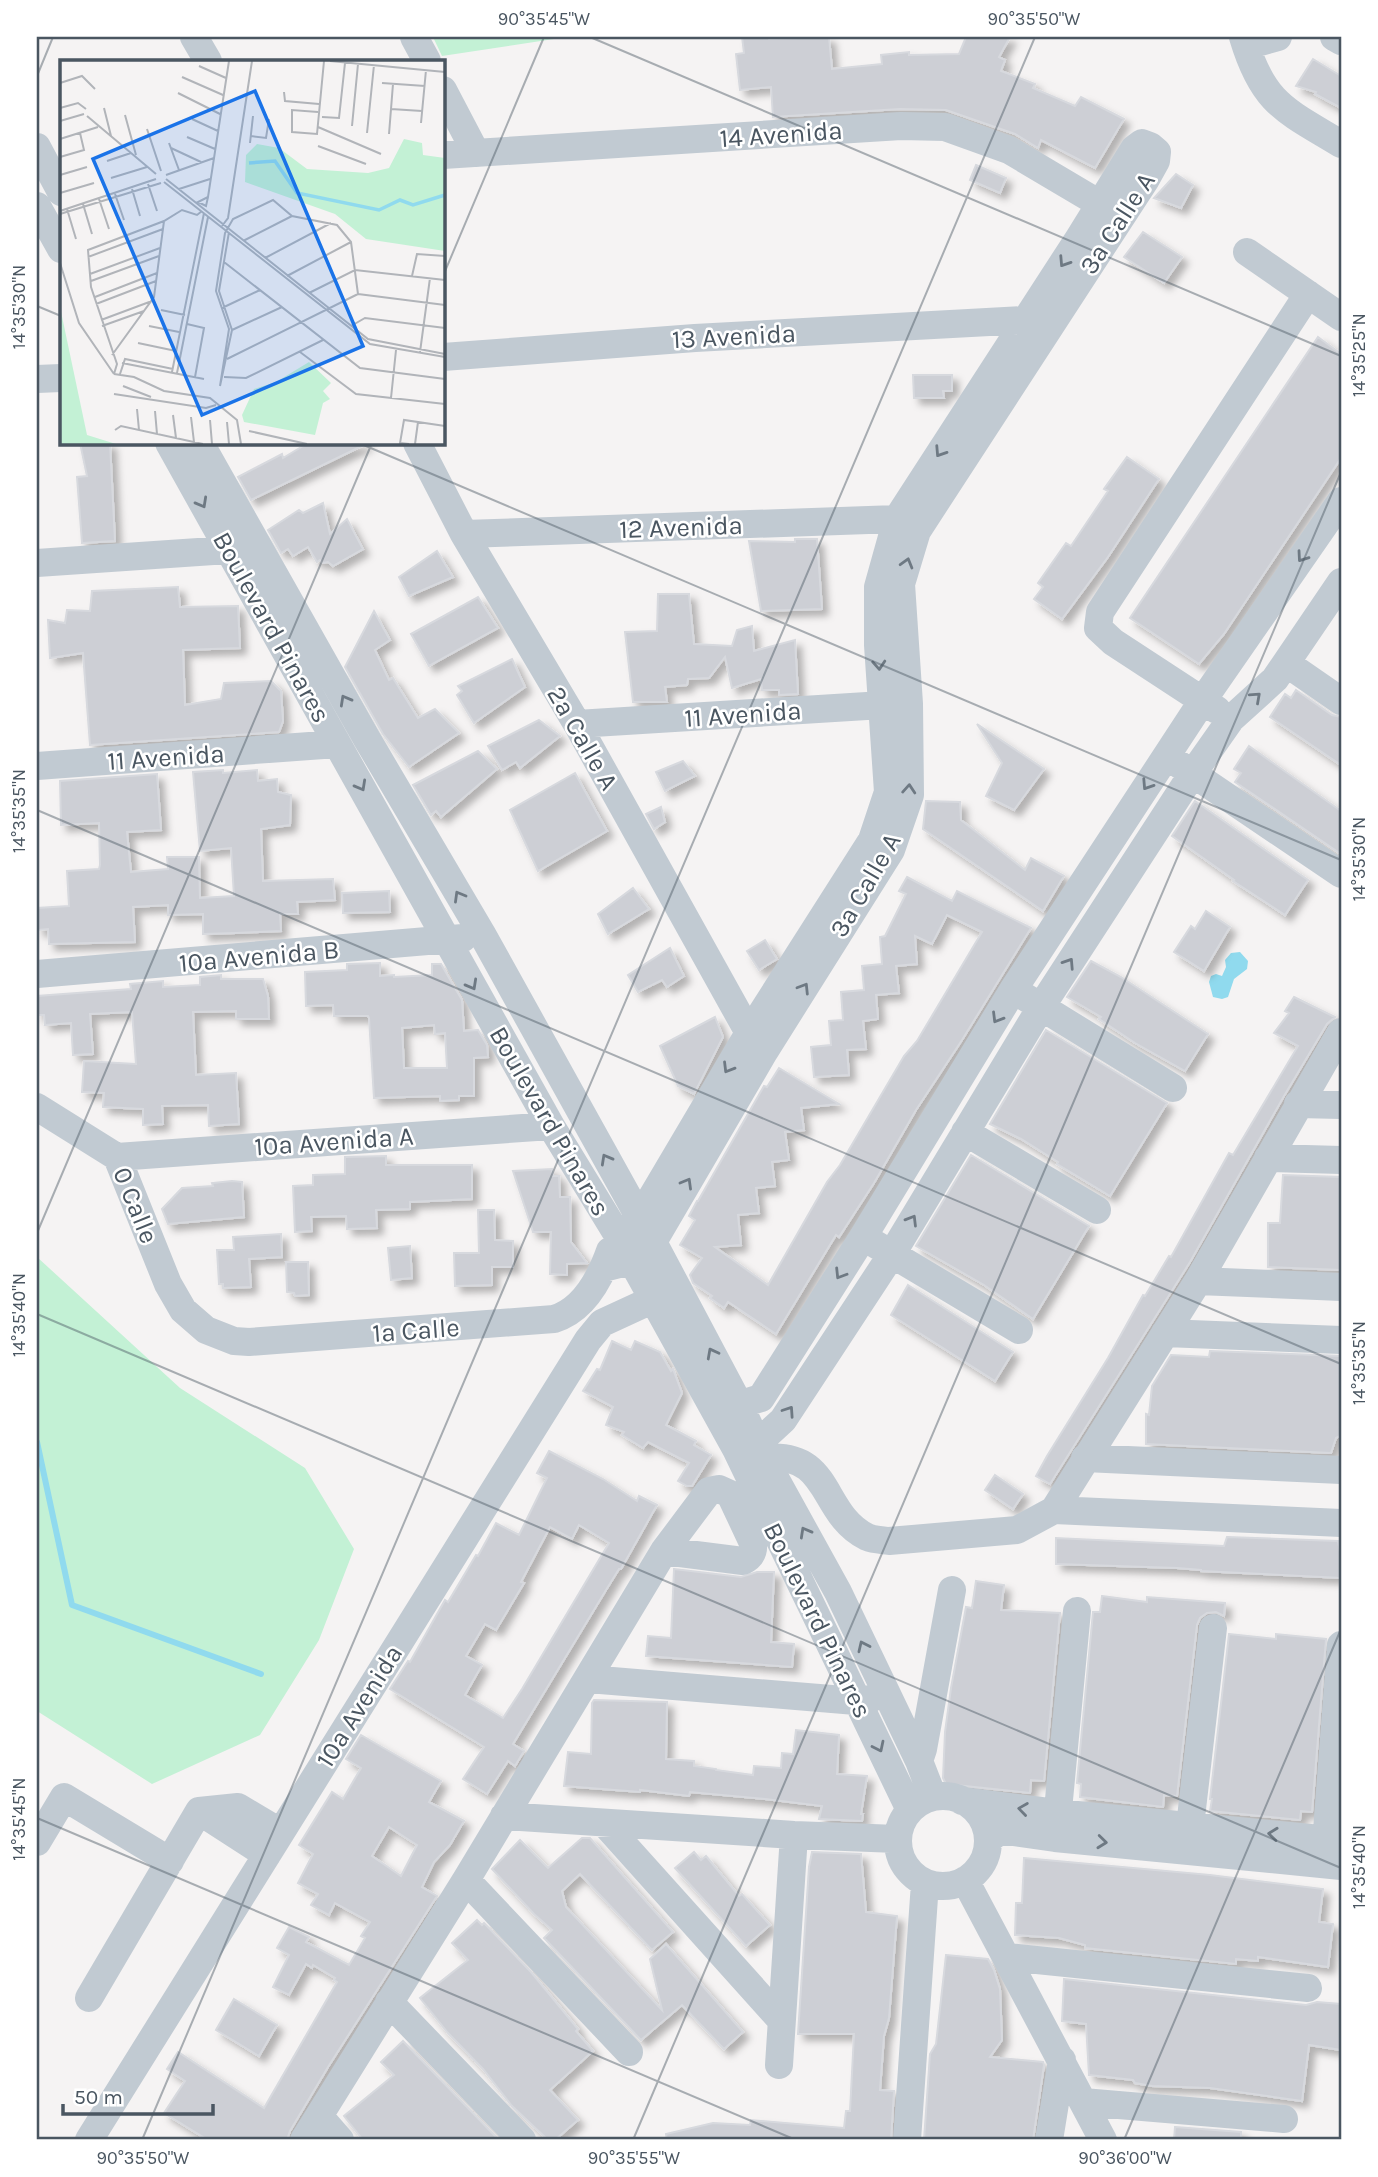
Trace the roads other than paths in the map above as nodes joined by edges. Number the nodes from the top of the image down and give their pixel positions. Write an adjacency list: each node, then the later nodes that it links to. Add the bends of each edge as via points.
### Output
1 (194, 37): 7 (street)
2 (414, 37): 8 (street)
3 (1278, 37): 5 (street)
4 (1334, 37): 6 (street)
5 (1245, 41): 10 (street, via 1259,79 1275,101)
6 (1341, 41)
7 (207, 60)
8 (426, 60)
9 (444, 92): 12 (street)
10 (1341, 144)
11 (37, 147): 14 (street)
12 (476, 153): 13 (street, 14 Avenida); 15 (street, 14 Avenida, via 946,127 1009,150)
13 (444, 155)
14 (60, 189)
15 (1100, 204): 21 (street, 3a Calle A, one-way to 21); 37 (street, 3a Calle A, one-way to 15, via 901,584 916,531 1146,179 1157,152 1142,143 1134,149)
16 (37, 206): 17 (street)
17 (60, 247)
18 (1247, 252): 19 (street)
19 (1308, 294): 20 (street); 35 (street, via 1097,620 1098,628 1113,642)
20 (1341, 317)
21 (1025, 320): 22 (street, 13 Avenida); 29 (street, 3a Calle A, one-way to 29)
22 (444, 357)
23 (60, 378): 24 (street)
24 (37, 379)
25 (170, 444): 31 (street, Boulevard Pinares, one-way to 31)
26 (201, 444): 45 (street, Boulevard Pinares, one-way to 26)
27 (418, 444): 30 (street, 2a Calle A)
28 (1341, 501): 35 (street, one-way to 35)
29 (897, 519): 30 (street, 12 Avenida); 37 (street, 3a Calle A, one-way to 37, via 878,587 878,645)
30 (464, 534): 39 (street, 2a Calle A)
31 (228, 550): 32 (street); 40 (street, Boulevard Pinares)
32 (37, 563)
33 (1341, 582): 34 (street)
34 (1286, 663): 36 (street); 38 (street, one-way to 34)
35 (1203, 700): 38 (street); 41 (street)
36 (1341, 701)
37 (895, 705): 39 (street, 11 Avenida); 51 (street, 3a Calle A, via 888,792 872,840); 62 (street, 3a Calle A, one-way to 37, via 764,1052 891,850 910,796)
38 (1231, 719): 43 (street)
39 (577, 724): 51 (street, 2a Calle A)
40 (337, 744): 42 (street, 11 Avenida); 46 (street, Boulevard Pinares, one-way to 46)
41 (1166, 755): 43 (street); 48 (street, one-way to 48)
42 (37, 766)
43 (1194, 773): 44 (street); 49 (street, one-way to 43)
44 (1341, 874)
45 (482, 934): 46 (street, 10a Avenida B); 62 (street, Boulevard Pinares, one-way to 45)
46 (447, 940): 47 (street, 10a Avenida B); 56 (street, Boulevard Pinares, one-way to 56)
47 (37, 974)
48 (1013, 990): 49 (street); 63 (street, one-way to 63)
49 (1041, 1007): 52 (street); 57 (street)
50 (1341, 1032): 53 (street)
51 (749, 1033): 62 (street, 3a Calle A, one-way to 62)
52 (1173, 1088)
53 (1298, 1104): 54 (street); 59 (street)
54 (1341, 1105)
55 (37, 1107): 58 (street, 0 Calle)
56 (551, 1126): 58 (street, 10a Avenida A); 62 (street, Boulevard Pinares)
57 (965, 1132): 61 (street); 64 (street, one-way to 57)
58 (117, 1157): 70 (street, 0 Calle, via 174,1298)
59 (1268, 1158): 60 (street); 67 (street)
60 (1341, 1160)
61 (1097, 1210)
62 (636, 1232): 65 (street, 3a Calle A); 66 (street, 1a Calle); 74 (street, Boulevard Pinares, one-way to 62)
63 (863, 1237): 64 (street); 74 (street, one-way to 74, via 761,1398)
64 (892, 1254): 71 (street); 75 (street, one-way to 64, via 783,1420)
65 (631, 1261): 66 (street); 69 (street, Boulevard Pinares)
66 (604, 1268): 70 (street, 1a Calle, via 582,1302 554,1319 249,1342)
67 (1198, 1281): 68 (street); 72 (street)
68 (1341, 1287)
69 (654, 1299): 74 (street, Boulevard Pinares); 99 (street, 10a Avenida, via 602,1323 588,1340)
70 (206, 1330)
71 (1019, 1330)
72 (1165, 1333): 73 (street); 76 (street)
73 (1341, 1340)
74 (728, 1409): 75 (street, Boulevard Pinares)
75 (751, 1456): 78 (street, via 800,1460 813,1471 847,1522 869,1538 889,1541 1017,1530); 86 (street, Boulevard Pinares, one-way to 75, via 838,1592); 87 (street, Boulevard Pinares)
76 (1086, 1458): 77 (street); 78 (street)
77 (1341, 1470)
78 (1054, 1510): 79 (street)
79 (1341, 1523)
80 (664, 1551): 85 (street)
81 (952, 1590): 88 (street)
82 (1077, 1611): 93 (street)
83 (1213, 1628): 96 (street)
84 (1341, 1645): 100 (street)
85 (588, 1679): 87 (street); 91 (street)
86 (886, 1695): 87 (street); 88 (street, Boulevard Pinares)
87 (856, 1701): 90 (street, Boulevard Pinares, one-way to 90)
88 (919, 1761): 90 (street, Boulevard Pinares)
89 (962, 1801): 90 (street, via 948,1796); 93 (street, one-way to 89); 97 (street, via 980,1816)
90 (921, 1803): 95 (street, via 901,1823)
91 (504, 1816): 92 (street); 102 (street)
92 (605, 1824): 94 (street); 109 (street)
93 (1056, 1825): 96 (street); 97 (street, via 1006,1831)
94 (794, 1835): 95 (street); 109 (street)
95 (897, 1839): 104 (street, via 904,1865)
96 (1189, 1839): 100 (street)
97 (988, 1840): 103 (street, via 983,1863)
98 (37, 1842): 101 (street, via 64,1797)
99 (274, 1843): 101 (street, via 199,1811); 116 (street, 10a Avenida)
100 (1333, 1852)
101 (170, 1861): 107 (street)
102 (466, 1880): 108 (street); 110 (street)
103 (965, 1881): 104 (street, via 952,1886); 105 (street)
104 (925, 1883): 120 (street)
105 (1008, 1957): 106 (street); 111 (street)
106 (1308, 1988)
107 (89, 1998)
108 (389, 2002): 114 (street); 119 (street)
109 (781, 2020): 112 (street)
110 (629, 2052)
111 (1062, 2060): 113 (street); 121 (street)
112 (779, 2065)
113 (1083, 2102): 115 (street); 122 (street)
114 (319, 2116): 117 (street); 118 (street)
115 (1284, 2119)
116 (89, 2140)
117 (304, 2140)
118 (340, 2140)
119 (522, 2140)
120 (907, 2140)
121 (1049, 2140)
122 (1103, 2140)

